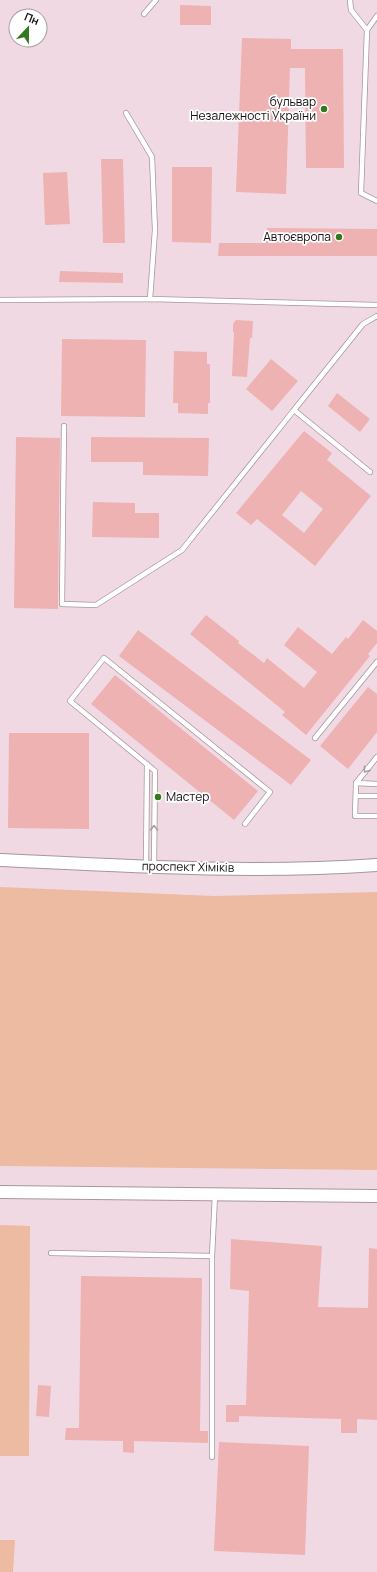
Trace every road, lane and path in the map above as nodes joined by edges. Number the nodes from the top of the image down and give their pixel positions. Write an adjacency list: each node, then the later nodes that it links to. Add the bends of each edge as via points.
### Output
1 (156, 0): 3 (lane)
2 (350, 0): 5 (lane, via 351,10)
3 (144, 14)
4 (377, 16): 5 (lane)
5 (367, 30): 7 (lane, via 361,193)
6 (126, 113): 8 (lane, via 152,157 155,230)
7 (377, 202)
8 (150, 299): 9 (lane); 10 (lane)
9 (0, 300)
10 (377, 305)
11 (377, 316): 12 (lane, via 363,324)
12 (294, 410): 13 (lane, via 182,550 96,605 62,604); 14 (lane)
13 (64, 426)
14 (370, 472)
15 (377, 662): 16 (lane)
16 (315, 738)
17 (377, 757): 19 (lane, one-way to 19)
18 (147, 764): 24 (lane, via 70,701 104,658 270,792); 27 (lane); 27 (lane, one-way to 18, via 155,771)
19 (356, 784): 20 (lane); 21 (lane)
20 (377, 784)
21 (356, 796): 22 (lane); 23 (lane, via 356,816)
22 (377, 796)
23 (377, 816)
24 (245, 824)
25 (0, 860): 27 (street, проспект Хіміків)
26 (377, 865): 27 (street, проспект Хіміків, via 244,869)
27 (150, 866)
28 (0, 1192): 29 (street)
29 (215, 1194): 30 (street); 32 (lane)
30 (377, 1196)
31 (51, 1253): 32 (lane)
32 (212, 1256): 33 (lane)
33 (212, 1457)

